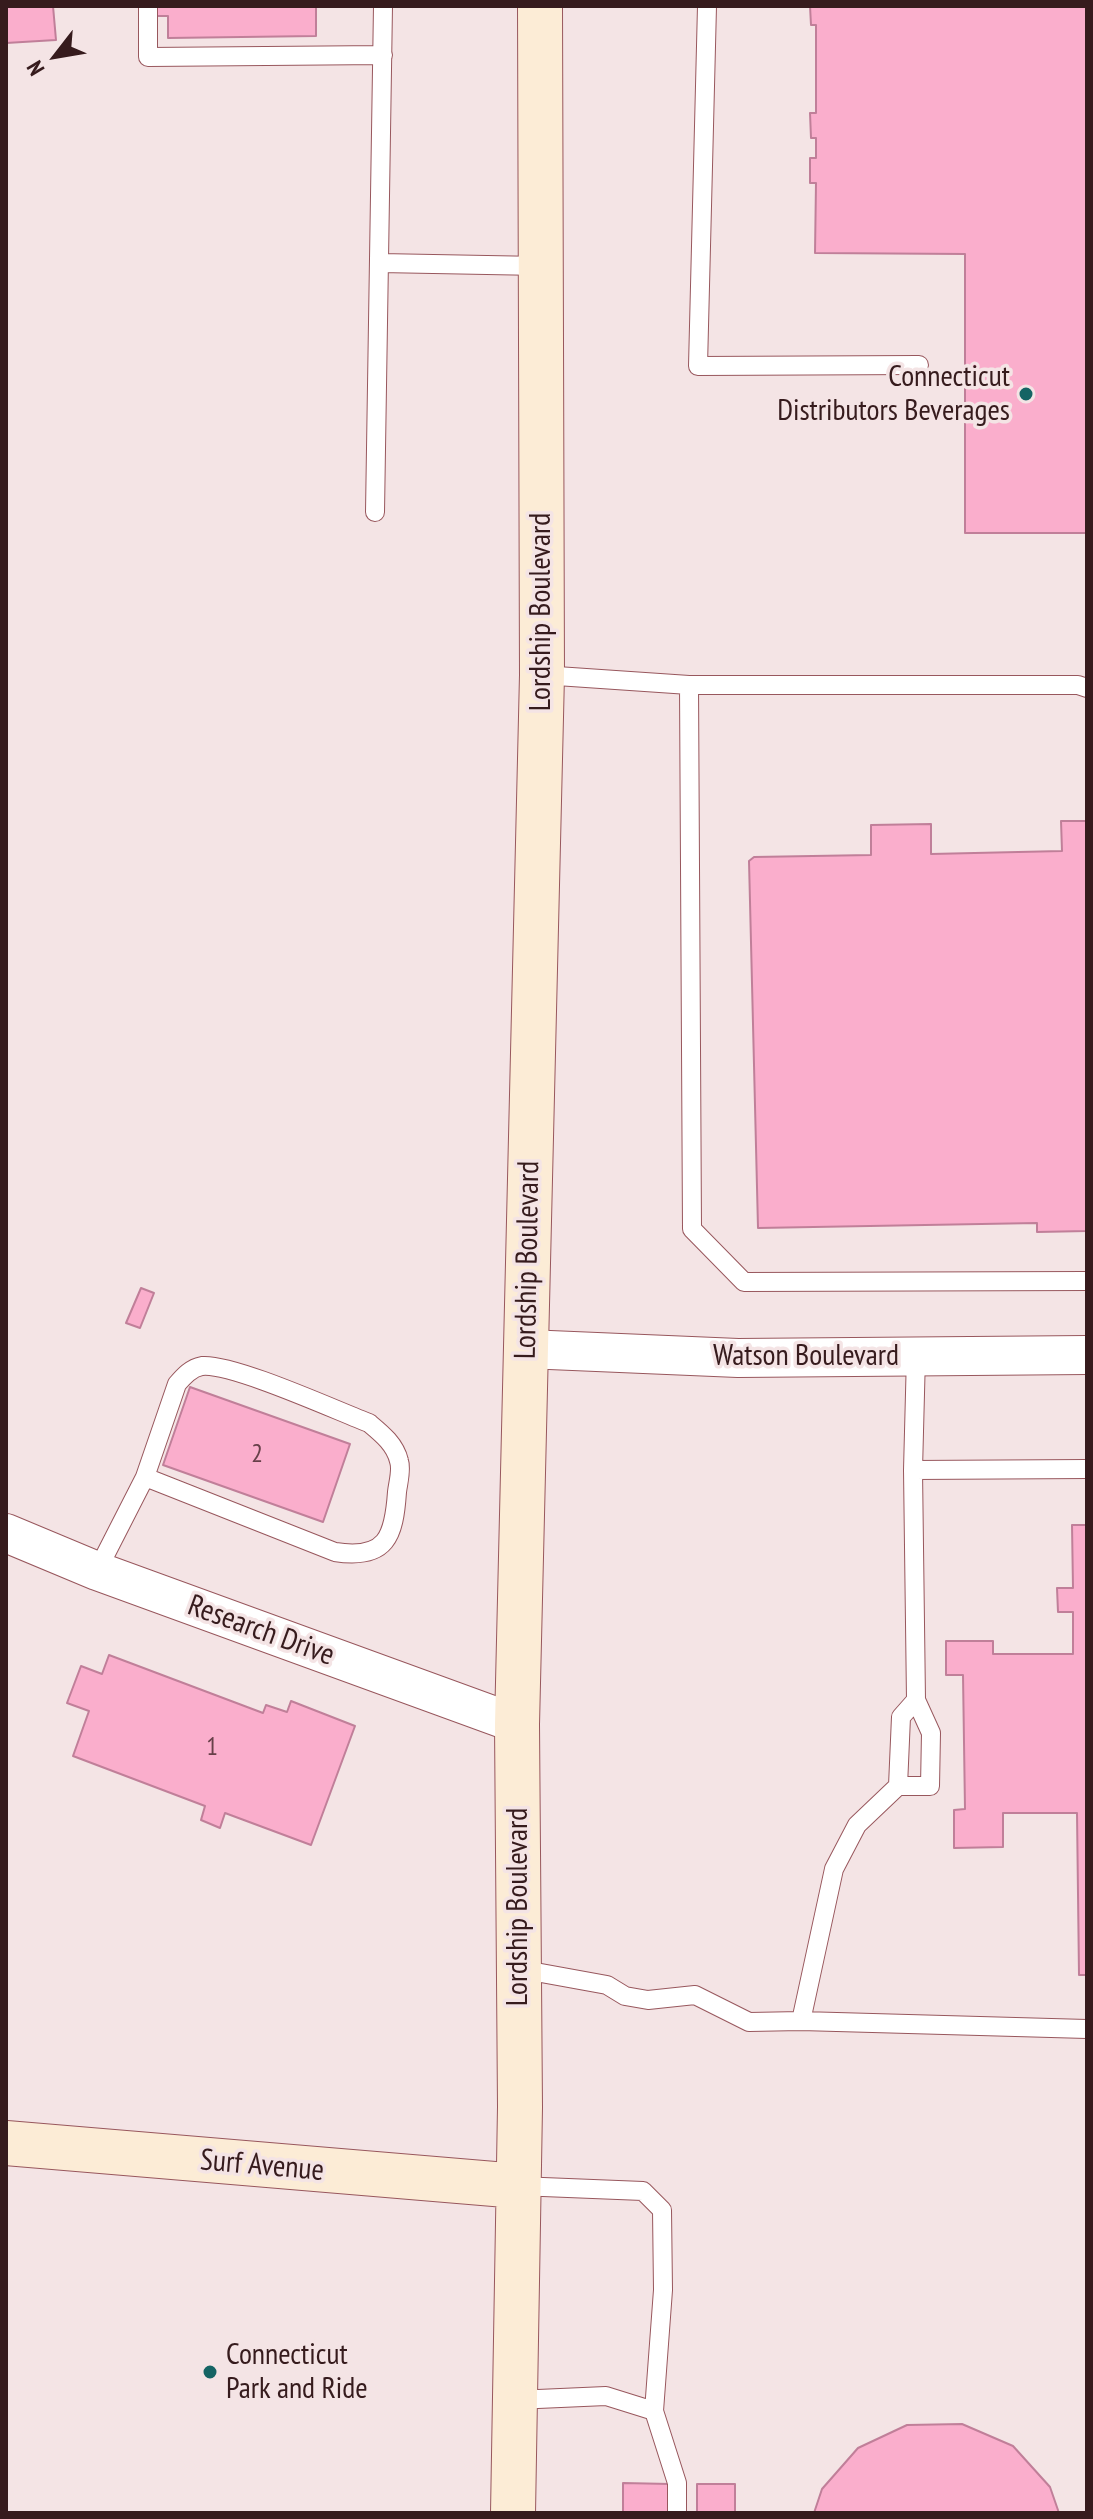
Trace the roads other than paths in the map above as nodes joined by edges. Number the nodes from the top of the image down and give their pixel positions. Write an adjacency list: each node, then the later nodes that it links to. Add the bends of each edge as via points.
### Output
1 (148, 6): 5 (lane, via 148,57)
2 (383, 6): 5 (lane)
3 (540, 6): 7 (main road, Lordship Boulevard)
4 (707, 6): 8 (lane, via 698,366)
5 (383, 55): 6 (lane)
6 (380, 263): 7 (lane); 9 (lane)
7 (540, 266): 10 (main road, Lordship Boulevard)
8 (919, 365)
9 (375, 512)
10 (542, 675): 11 (lane); 14 (main road, Lordship Boulevard)
11 (689, 685): 12 (lane); 13 (lane, via 692,1229 744,1282)
12 (1087, 688)
13 (1087, 1281)
14 (526, 1349): 15 (street, Watson Boulevard, via 738,1358); 23 (main road, Lordship Boulevard)
15 (916, 1355): 16 (street, Watson Boulevard); 18 (lane)
16 (1087, 1355)
17 (1087, 1469): 18 (lane)
18 (913, 1470): 22 (lane)
19 (145, 1477): 19 (lane, via 177,1384 202,1366 231,1370 369,1423 387,1438 400,1462 395,1526 369,1552 352,1554 335,1552); 21 (lane)
20 (6, 1533): 21 (street, Research Drive)
21 (97, 1571): 23 (street, Research Drive)
22 (916, 1700): 24 (lane, via 901,1717); 24 (lane, via 931,1733 930,1786)
23 (517, 1724): 25 (main road, Lordship Boulevard)
24 (898, 1786): 26 (lane, via 857,1825 834,1869)
25 (519, 1969): 26 (lane, via 607,1985 625,1996 648,2000 695,1995 749,2022); 29 (main road, Lordship Boulevard)
26 (801, 2021): 27 (lane)
27 (1087, 2029)
28 (6, 2143): 29 (main road, Surf Avenue)
29 (518, 2186): 30 (main road, Lordship Boulevard); 31 (lane, via 643,2191 662,2210 663,2290)
30 (515, 2400): 31 (lane, via 606,2396); 32 (main road, Lordship Boulevard)
31 (654, 2411): 33 (lane, via 677,2483)
32 (513, 2513)
33 (677, 2513)

